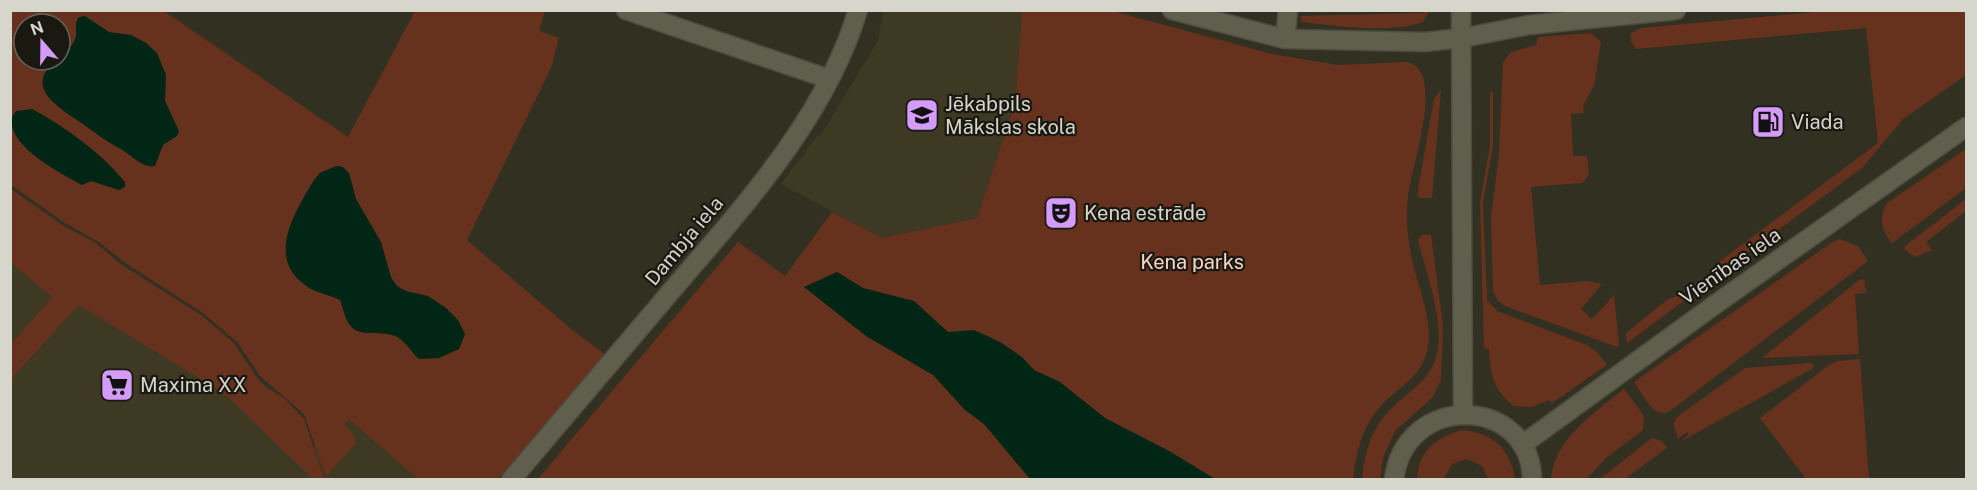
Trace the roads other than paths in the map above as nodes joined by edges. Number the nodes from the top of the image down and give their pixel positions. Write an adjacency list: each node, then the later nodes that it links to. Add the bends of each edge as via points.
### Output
1 (626, 10): 9 (street)
2 (858, 10): 9 (street, Dambja iela)
3 (1172, 10): 8 (street)
4 (1288, 10): 8 (street)
5 (1461, 10): 7 (street)
6 (1676, 10): 7 (street, via 1529,25)
7 (1462, 38): 8 (street, via 1425,42); 11 (street)
8 (1285, 39)
9 (829, 79): 13 (street, Dambja iela, via 800,129 733,219)
10 (1966, 127): 12 (street, Vienības iela)
11 (1464, 413): 12 (street, via 1486,417 1507,428); 14 (street, via 1438,418 1416,432 1401,453)
12 (1522, 445): 15 (street, via 1532,469)
13 (511, 480)
14 (1394, 480)
15 (1532, 480)

